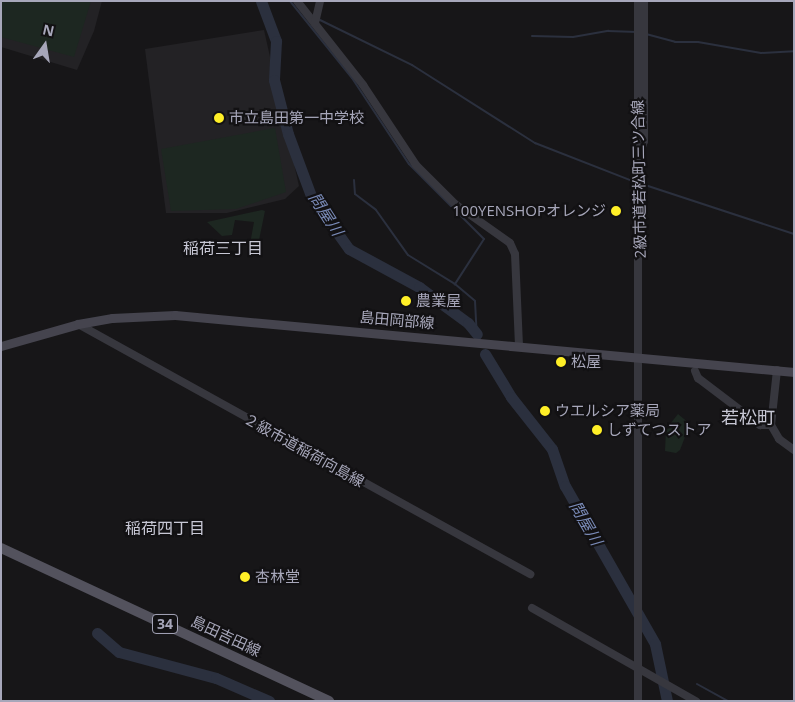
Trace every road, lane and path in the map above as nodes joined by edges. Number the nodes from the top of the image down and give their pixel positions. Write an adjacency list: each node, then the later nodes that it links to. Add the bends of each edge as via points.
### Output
1 (297, 1): 5 (street)
2 (320, 1): 5 (street)
3 (638, 1): 6 (street, 2級市道若松町三ツ合線, via 638,142)
4 (644, 1): 6 (street, via 644,141)
5 (315, 23): 8 (street, via 363,85 415,164 455,204 510,243 515,254)
6 (641, 150): 10 (street, 2級市道若松町三ツ合線)
7 (78, 324): 8 (main road, 島田岡部線, via 112,318 199,316); 9 (main road, 島田岡部線); 17 (street, ２級市道稲荷向島線)
8 (519, 345): 10 (main road, 島田岡部線)
9 (1, 346)
10 (640, 358): 11 (main road, 島田岡部線); 19 (street, 2級市道若松町三ツ合線)
11 (777, 370): 13 (main road, 島田岡部線); 14 (street)
12 (695, 371): 14 (street, via 698,378 760,425)
13 (794, 372)
14 (770, 425): 15 (street, via 779,439)
15 (794, 450)
16 (1, 548): 20 (main road, 島田吉田線 / 34)
17 (530, 574)
18 (532, 608): 19 (street)
19 (638, 669): 21 (street, 2級市道若松町三ツ合線); 22 (street)
20 (329, 701)
21 (638, 701)
22 (696, 701)

